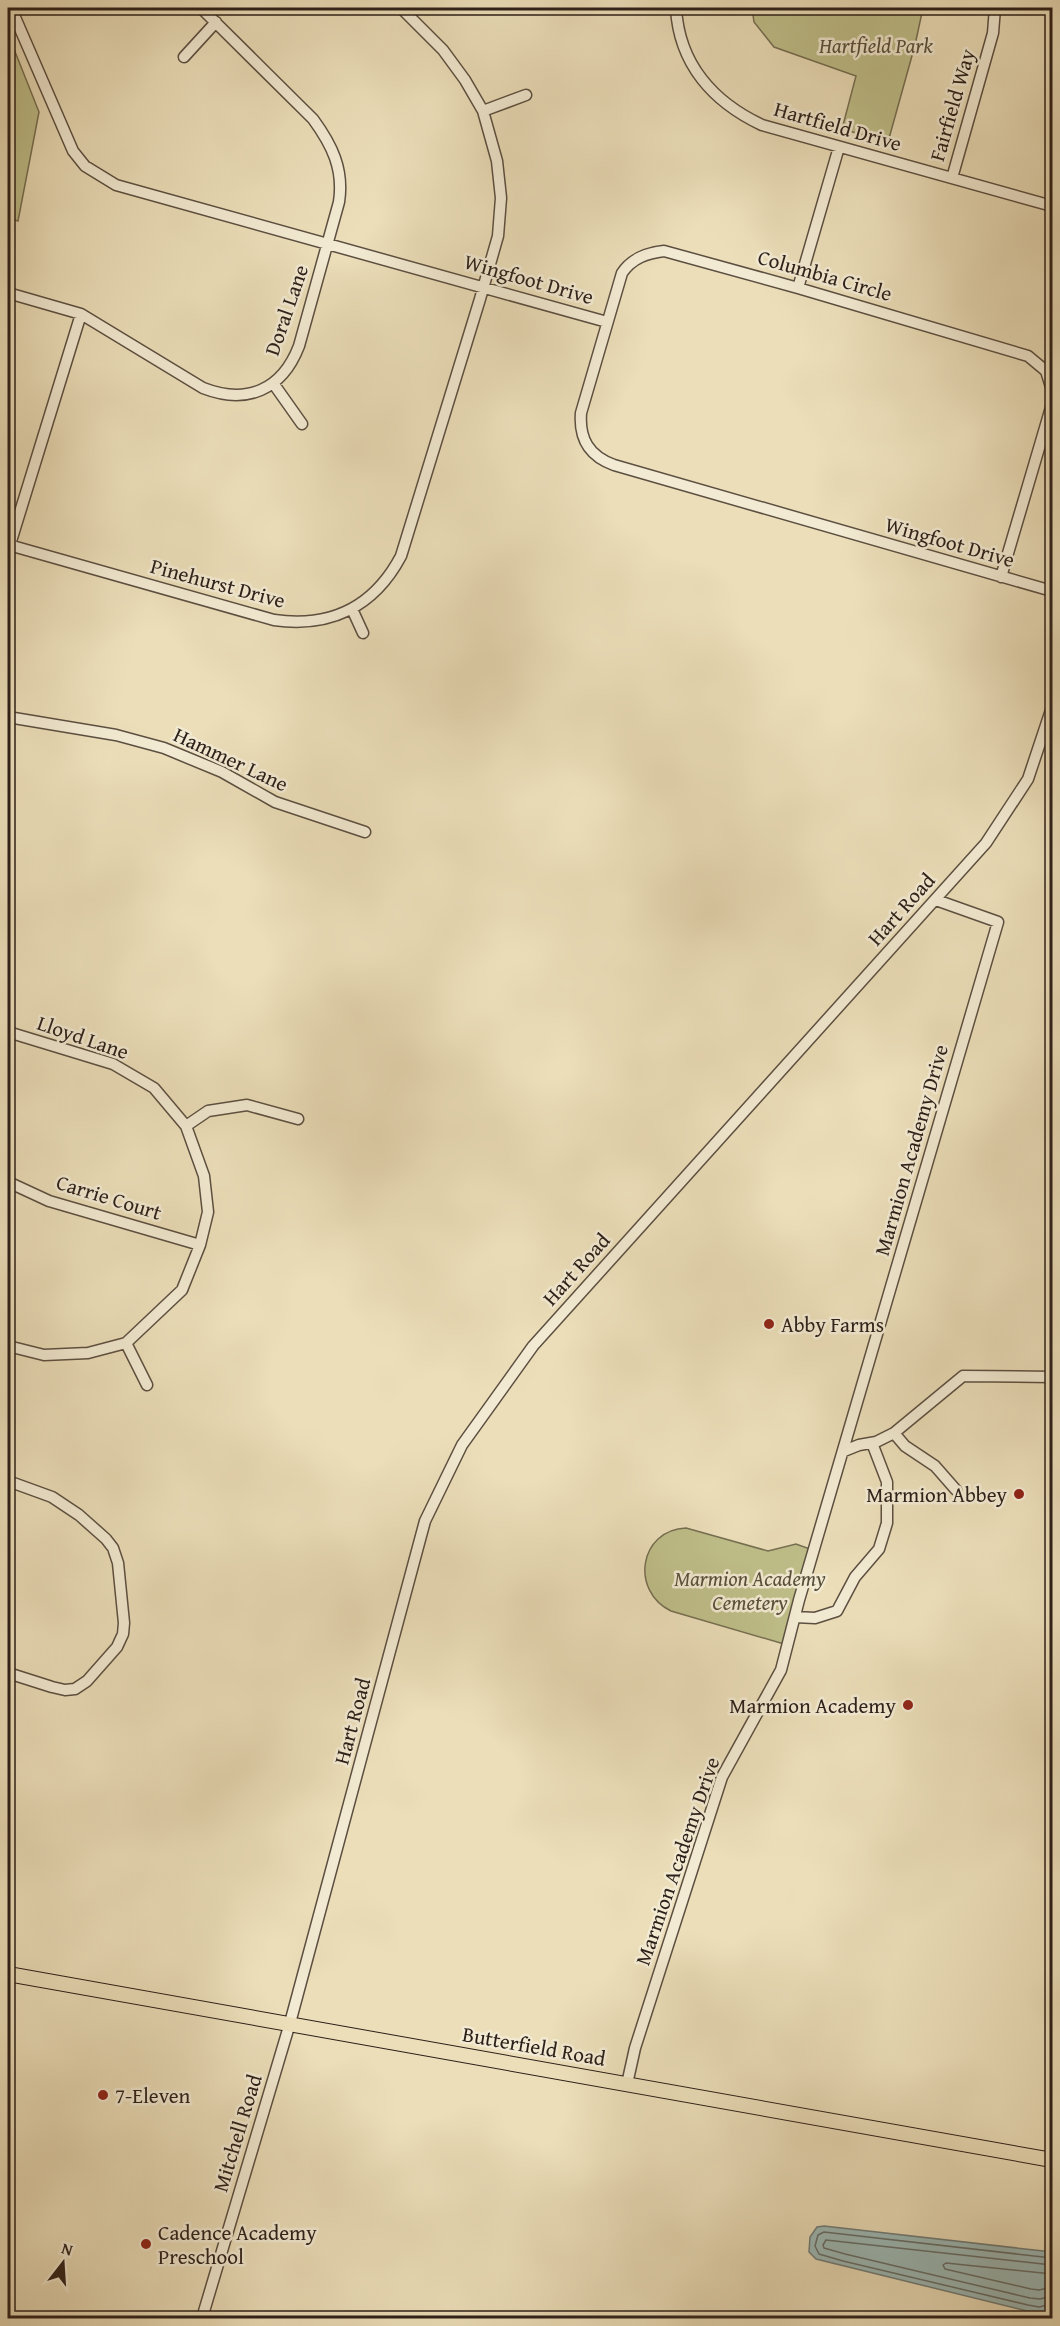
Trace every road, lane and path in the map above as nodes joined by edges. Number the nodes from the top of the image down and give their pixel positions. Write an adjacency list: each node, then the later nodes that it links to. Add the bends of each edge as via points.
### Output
1 (11, 8): 13 (street, Wingfoot Drive, via 64,134 85,166 116,185)
2 (201, 8): 6 (street, Doral Lane)
3 (400, 8): 9 (street, Pinehurst Drive, via 443,50)
4 (676, 8): 10 (street, Hartfield Drive, via 679,34 695,72 723,103 762,125)
5 (995, 8): 11 (street, Fairfield Way, via 993,33)
6 (216, 22): 7 (street); 13 (street, Doral Lane, via 313,119 333,149 341,188)
7 (184, 57)
8 (526, 95): 9 (street)
9 (483, 111): 14 (street, Pinehurst Drive, via 497,161 501,198 498,236)
10 (839, 147): 11 (street, Hartfield Drive); 15 (street)
11 (952, 178): 12 (street, Hartfield Drive)
12 (1053, 206)
13 (328, 244): 14 (street, Wingfoot Drive); 19 (street, Doral Lane, via 295,356)
14 (484, 286): 18 (street, Wingfoot Drive); 26 (street, Pinehurst Drive, via 401,556 380,586)
15 (798, 288): 18 (street, Columbia Circle, via 674,252 653,253 626,267); 20 (street, Columbia Circle, via 1028,356 1046,371)
16 (8, 293): 17 (street, Doral Lane)
17 (81, 314): 19 (street, Doral Lane, via 215,393 245,395); 23 (street)
18 (607, 322): 24 (street, Wingfoot Drive, via 581,414 582,436 597,457)
19 (273, 383): 22 (street)
20 (1053, 390)
21 (1053, 404): 24 (street)
22 (302, 424)
23 (8, 549): 26 (street, Pinehurst Drive, via 274,620 315,622)
24 (1001, 577): 25 (street, Wingfoot Drive)
25 (1053, 591)
26 (352, 609): 27 (street)
27 (363, 633)
28 (1053, 707): 31 (street, Hart Road, via 1028,779 986,843)
29 (8, 717): 30 (street, Hammer Lane, via 164,747 222,772 275,802)
30 (365, 832)
31 (936, 900): 43 (street, Marmion Academy Drive, via 998,922); 48 (street, Hart Road, via 533,1346 462,1445 425,1521)
32 (8, 1032): 34 (street, Lloyd Lane, via 113,1064 154,1088)
33 (298, 1119): 34 (street, via 247,1105 208,1111)
34 (186, 1126): 36 (street, via 204,1176 208,1212)
35 (8, 1182): 36 (street, Carrie Court, via 49,1201)
36 (200, 1245): 37 (street, via 182,1290)
37 (126, 1343): 38 (street, via 88,1353 44,1355); 40 (street)
38 (8, 1346)
39 (1053, 1377): 41 (street, via 963,1376)
40 (147, 1385)
41 (894, 1433): 42 (street); 45 (street, via 905,1446 935,1466)
42 (872, 1443): 43 (street); 46 (street, via 887,1482 887,1522 879,1549 855,1577 837,1611 815,1618)
43 (844, 1451): 46 (street, Marmion Academy Drive)
44 (8, 1481): 47 (street, via 52,1497 106,1539 118,1563 124,1623 117,1647 75,1689 52,1687)
45 (956, 1490)
46 (795, 1617): 51 (street, Marmion Academy Drive, via 781,1670 722,1777)
47 (8, 1673)
48 (308, 1959): 50 (street, Mitchell Road)
49 (8, 1974): 50 (main road, Butterfield Road)
50 (290, 2023): 51 (main road, Butterfield Road); 53 (street, Mitchell Road)
51 (627, 2084): 52 (main road, Butterfield Road)
52 (1053, 2160)
53 (202, 2319)

